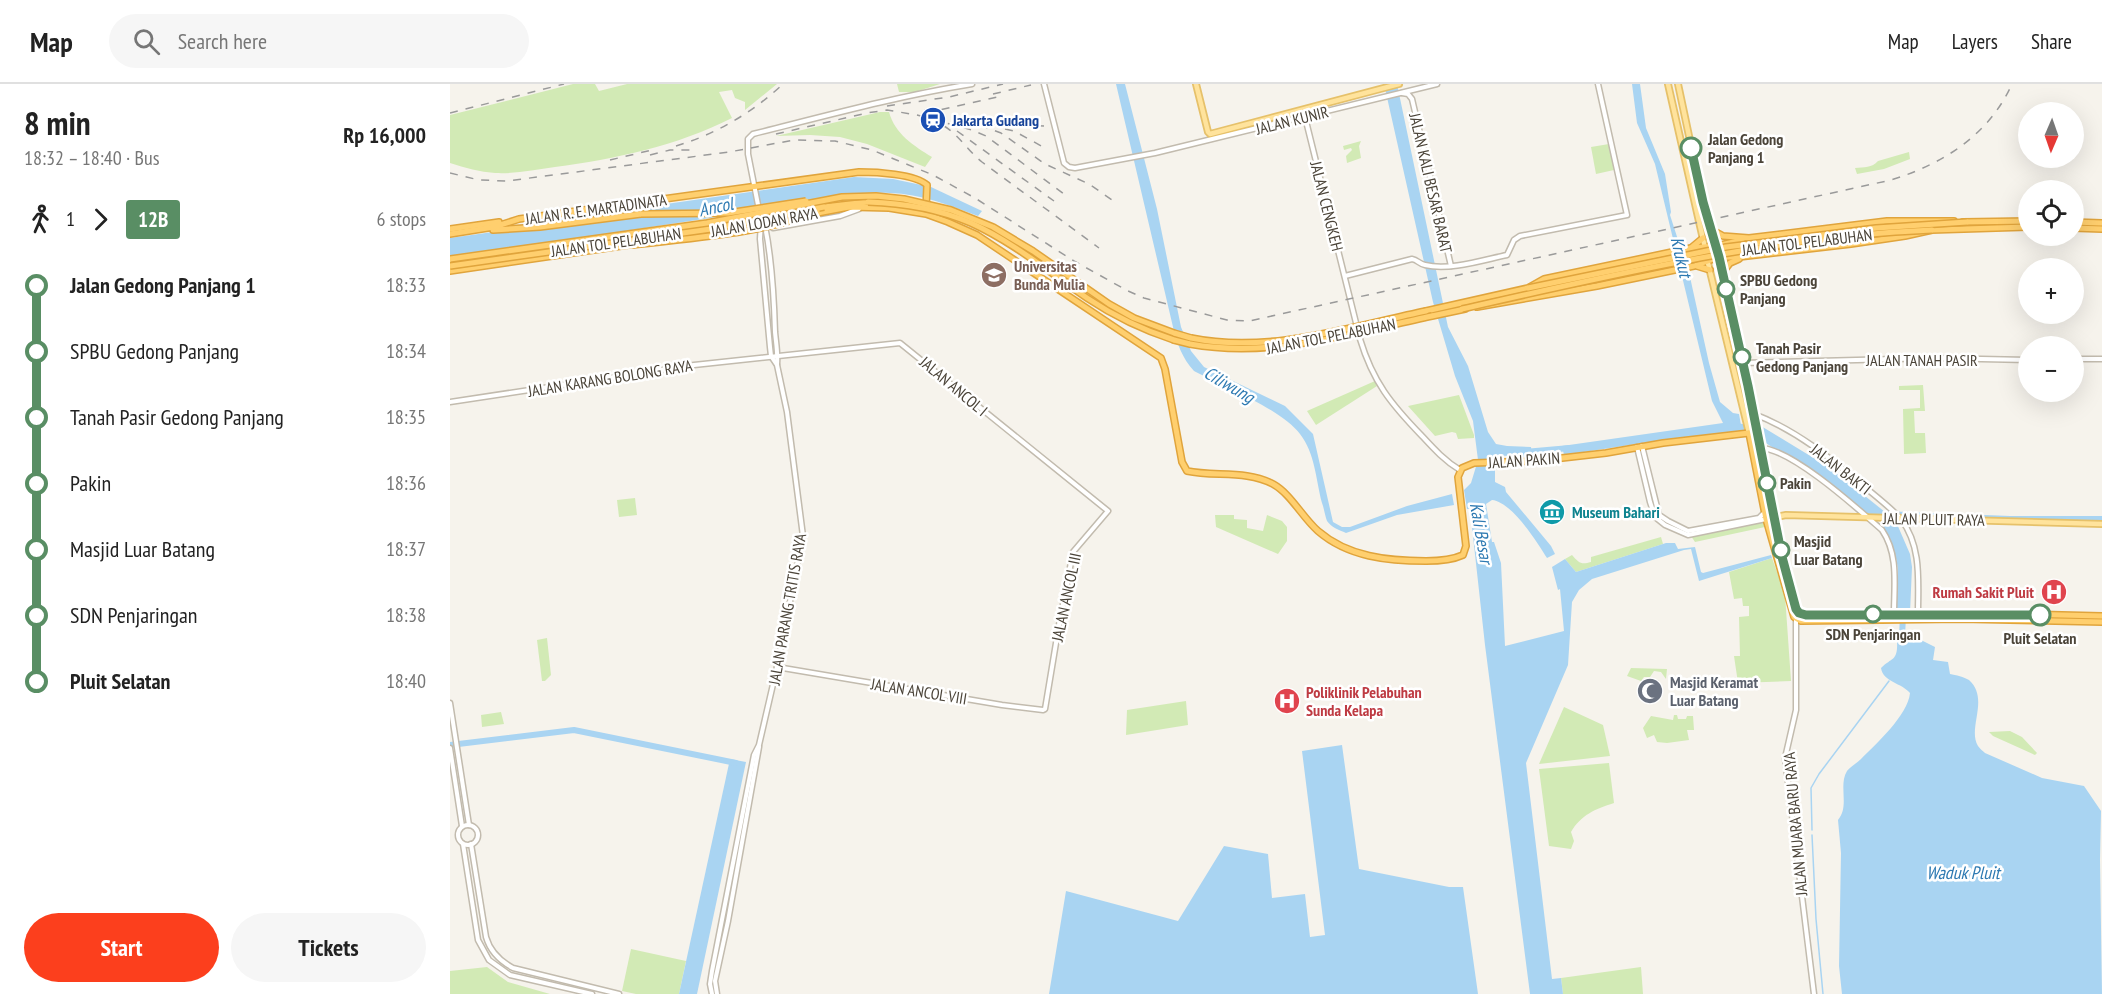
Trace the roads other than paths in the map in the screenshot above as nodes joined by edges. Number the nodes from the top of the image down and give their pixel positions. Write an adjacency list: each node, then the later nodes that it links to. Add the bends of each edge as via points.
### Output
1 (972, 84): 18 (street, via 892,99 753,134 747,146)
2 (1044, 84): 17 (street, JALAN KUNIR, via 1066,165 1075,168)
3 (1196, 84): 4 (main road, JALAN KUNIR, via 1210,134)
4 (1399, 84)
5 (1410, 84): 10 (street, JALAN KALI BESAR BARAT)
6 (1437, 84): 10 (street)
7 (1598, 84): 47 (street, via 1627,214 1520,236 1507,255)
8 (1668, 84): 16 (main road)
9 (1678, 84): 15 (main road)
10 (1419, 88): 11 (street); 13 (street, JALAN KALI BESAR BARAT)
11 (1402, 93): 12 (street); 13 (street, JALAN KALI BESAR BARAT)
12 (1385, 96): 14 (street, JALAN KUNIR); 17 (street, JALAN KUNIR)
13 (1412, 99): 47 (street, JALAN KALI BESAR BARAT)
14 (1305, 117): 17 (street, JALAN KUNIR); 52 (street, JALAN CENGKEH)
15 (1689, 142): 16 (main road); 32 (main road)
16 (1681, 143): 36 (main road)
17 (1166, 150)
18 (755, 189): 21 (highway, JALAN R. E. MARTADINATA, via 859,172 907,177 927,185); 22 (highway, JALAN R. E. MARTADINATA); 27 (street)
19 (827, 200): 34 (highway, bridge, via 737,213 641,214); 44 (highway, JALAN TOL PELABUHAN, bridge, via 707,223); 53 (highway, JALAN TOL PELABUHAN, bridge, via 867,196 904,199 961,213 1001,231 1134,318 1165,331 1212,342 1251,343 1302,337)
20 (824, 207): 38 (highway, bridge, via 751,229); 46 (highway, JALAN TOL PELABUHAN, bridge, via 711,229); 54 (highway, JALAN TOL PELABUHAN, bridge, via 891,203 962,219 1012,246 1114,314 1155,334 1199,346 1257,350 1286,347)
21 (926, 212): 27 (highway, JALAN LODAN RAYA, via 841,208); 72 (highway, JALAN LODAN RAYA, via 977,235 1161,358 1186,471 1272,483 1325,537 1347,549 1401,561 1460,557 1466,550)
22 (519, 219): 30 (highway); 34 (highway, JALAN R. E. MARTADINATA)
23 (2018, 221): 24 (highway, JALAN TOL PELABUHAN)
24 (1967, 222): 37 (highway, bridge, via 1887,221); 53 (highway, JALAN TOL PELABUHAN, bridge, via 1866,229 1726,247)
25 (2084, 222): 26 (highway)
26 (2102, 223)
27 (763, 225): 38 (highway, JALAN LODAN RAYA); 55 (street, JALAN PARANG TRITIS RAYA); 56 (street, JALAN PARANG TRITIS RAYA)
28 (2018, 227): 33 (highway, JALAN TOL PELABUHAN)
29 (2084, 228): 31 (highway)
30 (450, 229)
31 (2102, 229)
32 (1712, 230): 37 (highway, via 1724,236); 39 (main road)
33 (1932, 230): 42 (highway, bridge); 54 (highway, JALAN TOL PELABUHAN, bridge, via 1751,249)
34 (470, 232): 35 (highway, JALAN R. E. MARTADINATA)
35 (450, 234)
36 (1703, 238): 40 (highway); 41 (main road)
37 (1749, 238): 39 (highway)
38 (620, 246): 50 (highway, JALAN LODAN RAYA)
39 (1717, 246): 41 (highway); 43 (main road)
40 (1689, 248): 41 (highway); 53 (highway, via 1544,279)
41 (1705, 248): 45 (main road)
42 (1749, 256): 43 (highway); 51 (highway, via 1730,263)
43 (1719, 257): 45 (highway); 51 (main road)
44 (450, 259)
45 (1708, 260): 48 (highway); 49 (main road)
46 (450, 266)
47 (1451, 266): 52 (street, via 1425,265 1412,259)
48 (1693, 266): 49 (highway); 54 (highway, bridge, via 1511,303)
49 (1710, 270): 61 (main road)
50 (450, 272)
51 (1723, 272): 63 (main road)
52 (1345, 276): 72 (street, JALAN CENGKEH, via 1360,339 1375,379 1410,425 1445,461)
53 (1528, 288)
54 (1462, 309)
55 (777, 346): 56 (street); 58 (street, JALAN PARANG TRITIS RAYA)
56 (770, 347): 57 (street, JALAN PARANG TRITIS RAYA)
57 (771, 356): 58 (street, JALAN ANCOL I); 64 (street, JALAN PARANG TRITIS RAYA); 65 (street, JALAN KARANG BOLONG RAYA, via 694,364)
58 (778, 356): 64 (street, JALAN PARANG TRITIS RAYA); 73 (street, JALAN ANCOL I, via 903,344)
59 (2084, 359): 60 (street)
60 (2102, 359)
61 (1731, 360): 63 (main road); 66 (main road)
62 (2018, 360): 63 (street, JALAN TANAH PASIR)
63 (1743, 361): 67 (main road)
64 (777, 365): 87 (street, JALAN PARANG TRITIS RAYA, via 803,532)
65 (450, 402)
66 (1743, 412): 67 (main road); 68 (main road)
67 (1753, 414): 69 (main road); 77 (street, JALAN BAKTI, via 1814,447)
68 (1748, 430): 69 (highway, JALAN PAKIN); 70 (highway, JALAN PAKIN); 74 (highway)
69 (1757, 434): 71 (highway)
70 (1640, 446): 72 (highway, JALAN PAKIN, via 1596,455 1473,464); 79 (street, via 1652,502 1661,517 1688,531)
71 (1760, 448): 75 (street, JALAN BAKTI, via 1775,451 1815,476); 76 (highway)
72 (1460, 470)
73 (1108, 511): 88 (street, JALAN ANCOL III, via 1073,552)
74 (1765, 512): 78 (highway); 79 (street)
75 (1868, 516): 76 (main road, JALAN PLUIT RAYA); 77 (main road, JALAN PLUIT RAYA); 82 (street, JALAN BAKTI, via 1882,530 1892,549)
76 (1775, 517): 78 (main road, JALAN PLUIT RAYA); 81 (highway)
77 (1898, 517): 80 (main road, JALAN PLUIT RAYA); 83 (street, JALAN BAKTI, via 1907,527 1917,555)
78 (1766, 519): 79 (street); 81 (highway, via 1792,615)
79 (1744, 522)
80 (2102, 524)
81 (1797, 616): 82 (highway); 101 (street, JALAN MUARA BARU RAYA, via 1796,710 1785,758)
82 (1895, 616): 83 (highway)
83 (1917, 616): 85 (highway)
84 (2102, 616): 85 (highway)
85 (2058, 618): 86 (highway)
86 (2102, 622)
87 (777, 667): 88 (street, JALAN ANCOL VIII, via 1041,711); 96 (street, JALAN PARANG TRITIS RAYA, via 754,755)
88 (1048, 694)
89 (450, 703): 90 (street)
90 (453, 734): 92 (street)
91 (450, 748): 93 (street)
92 (469, 825): 93 (street); 95 (street, via 477,833)
93 (462, 826): 94 (street, via 458,836)
94 (463, 843): 95 (street); 97 (street, via 478,940 489,960 510,975)
95 (471, 844): 98 (street, via 486,937 499,959 513,968)
96 (716, 968): 99 (street, JALAN PARANG TRITIS RAYA, via 710,984); 100 (street, JALAN PARANG TRITIS RAYA)
97 (592, 994)
98 (620, 994)
99 (712, 994)
100 (717, 994)
101 (1814, 994)

